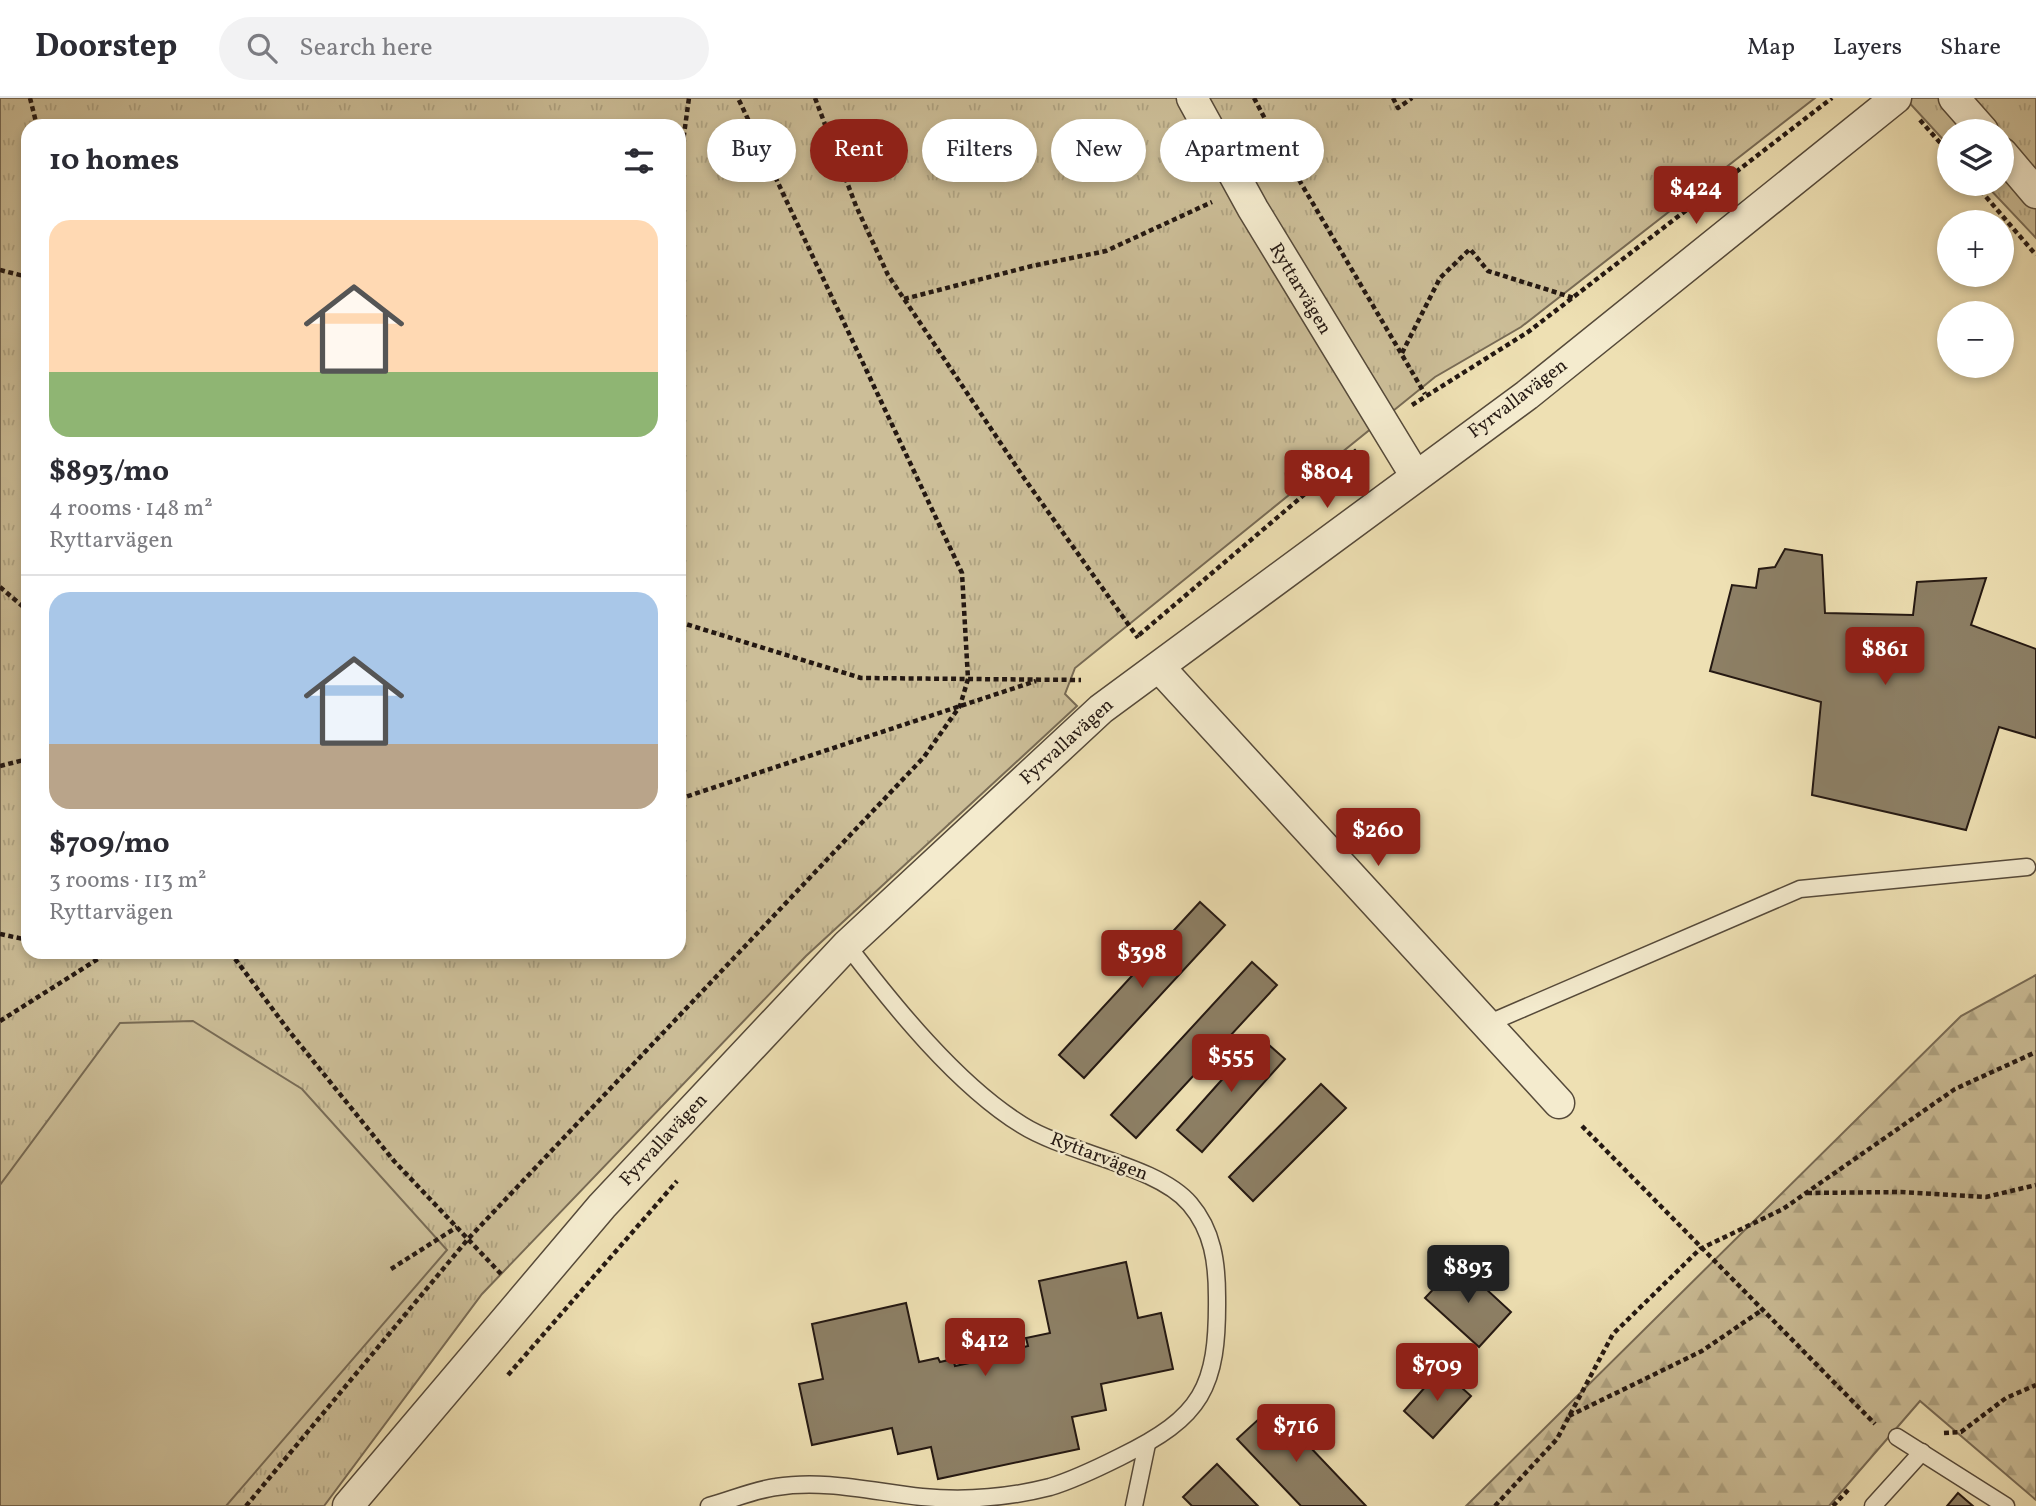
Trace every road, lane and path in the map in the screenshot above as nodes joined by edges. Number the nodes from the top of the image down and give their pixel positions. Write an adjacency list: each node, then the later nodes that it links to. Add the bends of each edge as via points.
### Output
1 (30, 98): 11 (path)
2 (689, 98): 13 (path)
3 (738, 98): 31 (path, via 962,573)
4 (815, 98): 23 (path, via 856,206)
5 (1192, 98): 16 (street, Ryttarvägen)
6 (1254, 98): 24 (path)
7 (1393, 98): 8 (path, via 1398,108)
8 (1412, 98)
9 (1954, 98): 12 (street)
10 (1907, 107): 14 (path); 26 (street, Fyrvallavägen)
11 (35, 119)
12 (1972, 119)
13 (686, 120)
14 (1937, 140)
15 (2014, 167): 17 (street)
16 (1241, 188): 23 (path, via 1106,251); 26 (street, Ryttarvägen)
17 (2036, 193)
18 (1985, 196): 19 (path)
19 (2036, 255)
20 (0, 270): 21 (path)
21 (21, 275)
22 (1574, 298): 24 (path, via 1488,271 1470,249 1440,278)
23 (904, 299): 30 (path)
24 (1402, 354): 25 (path)
25 (1426, 394)
26 (1415, 475): 30 (street, Fyrvallavägen)
27 (0, 587): 28 (path)
28 (21, 605)
29 (686, 623): 31 (path, via 861,678)
30 (1159, 667): 41 (street, Fyrvallavägen, via 1101,709); 45 (street)
31 (968, 679): 32 (path); 34 (path)
32 (1040, 679): 33 (path); 34 (path)
33 (1086, 680)
34 (960, 706): 37 (path); 51 (path, via 924,757)
35 (21, 761): 36 (path)
36 (0, 766)
37 (686, 797)
38 (2027, 867): 45 (lane, via 1800,889)
39 (0, 934): 40 (path)
40 (21, 938)
41 (848, 945): 54 (street, Fyrvallavägen, via 602,1206); 59 (lane, Ryttarvägen, via 923,1035 988,1101 1024,1126 1080,1153 1157,1179 1189,1203 1208,1233 1217,1267 1217,1347 1211,1371 1199,1399 1181,1421)
42 (98, 959): 44 (path)
43 (235, 959): 50 (path, via 394,1161)
44 (0, 1021)
45 (1487, 1024): 47 (street)
46 (2036, 1052): 49 (path, via 1955,1089)
47 (1559, 1103): 52 (path)
48 (2036, 1185): 49 (path, via 1986,1197)
49 (1807, 1193): 52 (path)
50 (457, 1227): 51 (path); 53 (path)
51 (468, 1239): 54 (path); 61 (path)
52 (1700, 1249): 55 (path); 57 (path, via 1613,1334)
53 (391, 1269)
54 (523, 1297): 62 (street, Fyrvallavägen)
55 (1762, 1310): 57 (path, via 1702,1350); 58 (path, via 1874,1423)
56 (2036, 1385): 58 (path, via 2006,1398 1961,1432)
57 (1569, 1416): 65 (path, via 1557,1439)
58 (1897, 1437): 60 (lane)
59 (1147, 1444): 63 (lane, Ryttarvägen, via 1053,1486 1012,1495 970,1500 817,1485 776,1487); 64 (lane)
60 (1922, 1452): 66 (lane); 67 (lane)
61 (246, 1506)
62 (348, 1506)
63 (709, 1506)
64 (1134, 1506)
65 (1495, 1506)
66 (1873, 1506)
67 (2006, 1506)

